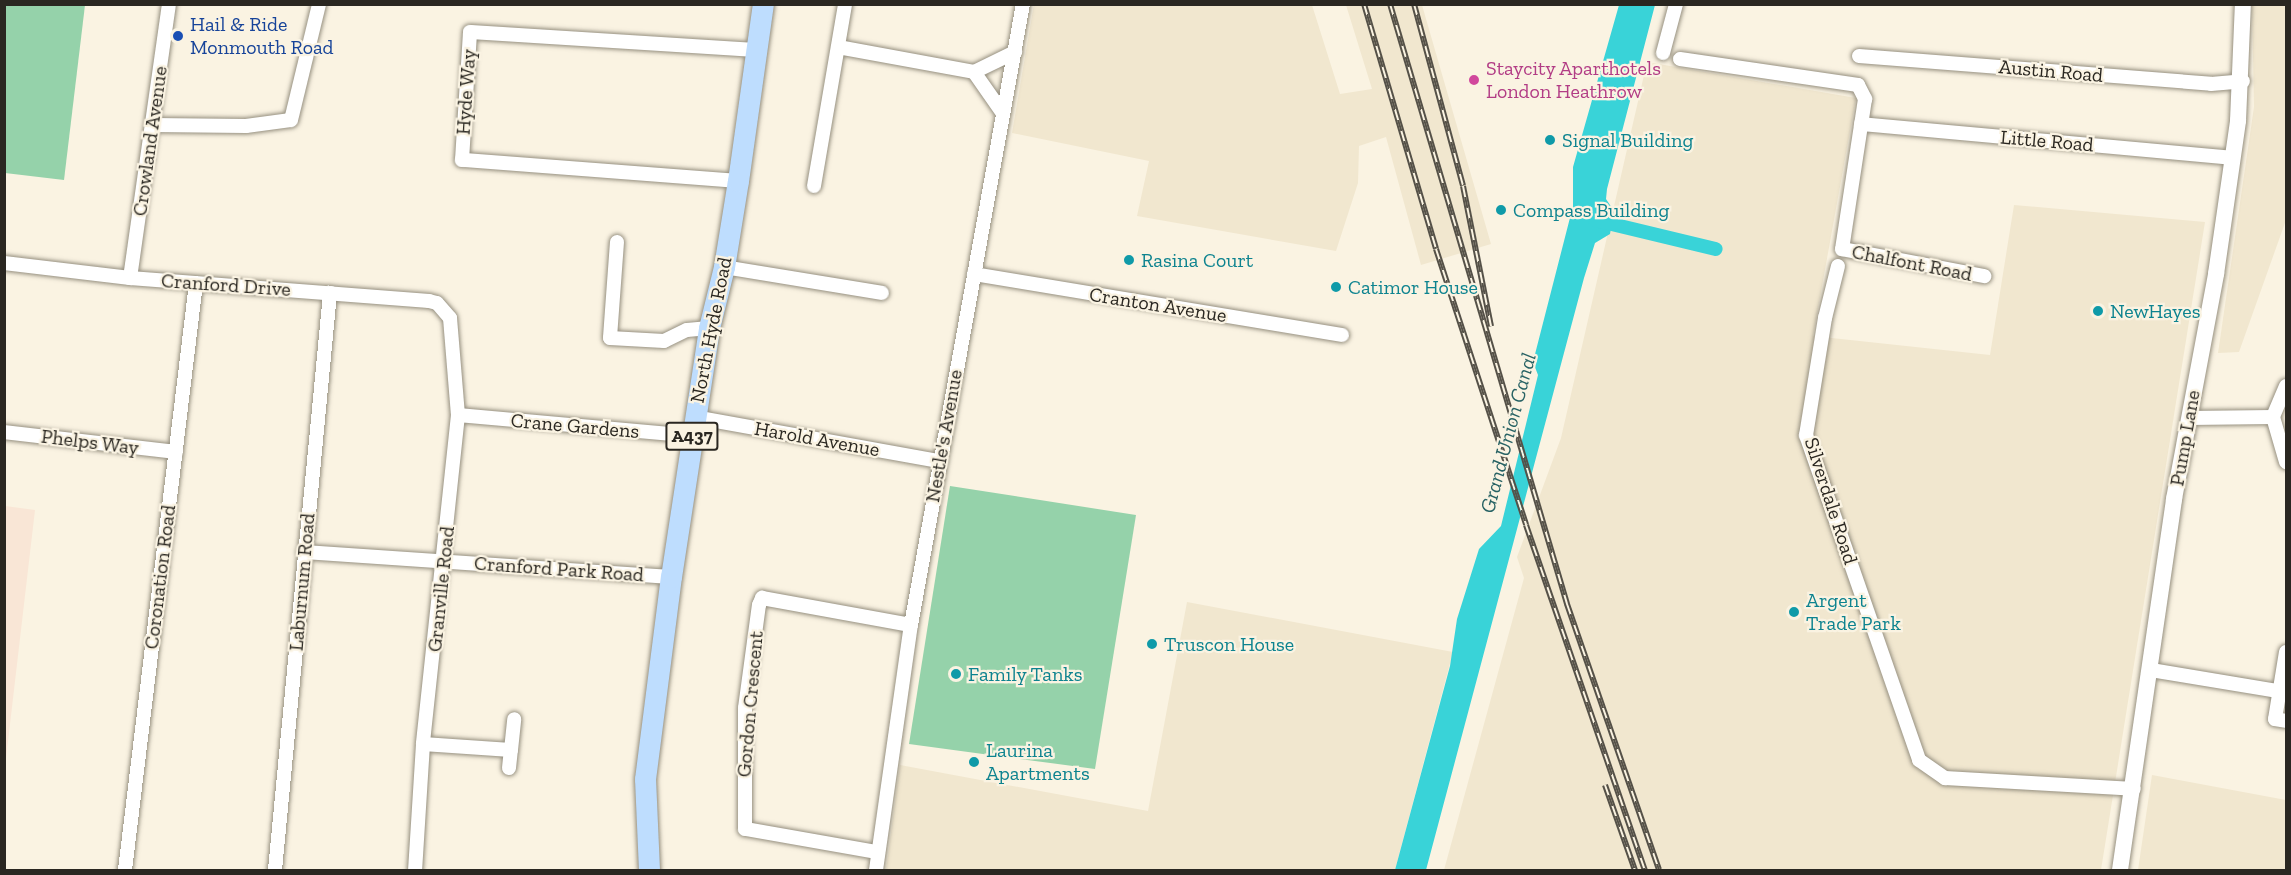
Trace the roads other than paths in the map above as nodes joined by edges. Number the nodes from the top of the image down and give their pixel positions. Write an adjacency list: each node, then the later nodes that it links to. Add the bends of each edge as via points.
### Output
1 (169, 4): 18 (street, Crowland Avenue)
2 (319, 4): 18 (street, via 291,120 246,126)
3 (763, 4): 9 (main road, North Hyde Road / A437)
4 (845, 4): 8 (street)
5 (1023, 4): 10 (street, Nestle's Avenue)
6 (1676, 4): 11 (street)
7 (2243, 4): 15 (street, Pump Lane)
8 (838, 47): 14 (street); 21 (street)
9 (756, 50): 20 (main road, North Hyde Road / A437); 20 (street, Hyde Way, via 470,32 462,160)
10 (1015, 52): 14 (street); 16 (street, Nestle's Avenue)
11 (1663, 53)
12 (1859, 56): 15 (street, Austin Road, via 2211,84)
13 (1680, 59): 17 (street, via 1853,83 1865,99)
14 (974, 72): 16 (street)
15 (2242, 81): 19 (street, Pump Lane)
16 (1002, 112): 26 (street, Nestle's Avenue)
17 (1861, 124): 19 (street, Little Road); 27 (street, Chalfont Road, via 1841,247 1844,252)
18 (153, 125): 28 (street, Crowland Avenue)
19 (2232, 158): 38 (street, Pump Lane)
20 (738, 181): 25 (main road, North Hyde Road / A437)
21 (814, 186)
22 (617, 242): 33 (street, via 610,338 664,341 687,330)
23 (4, 263): 28 (street, Cranford Drive)
24 (1838, 266): 56 (street, Silverdale Road, via 1825,318 1806,435 1918,760 1945,778)
25 (724, 267): 30 (street); 33 (main road, North Hyde Road / A437)
26 (974, 274): 34 (street, Cranton Avenue); 42 (street, Nestle's Avenue)
27 (1984, 276)
28 (130, 278): 29 (street, Cranford Drive)
29 (196, 283): 31 (street, Cranford Drive); 41 (street, Coronation Road)
30 (882, 292)
31 (330, 293): 32 (street, Cranford Drive, via 429,301); 44 (street, Laburnum Road)
32 (444, 310): 36 (street, Granville Road, via 450,318)
33 (708, 328): 39 (main road, North Hyde Road / A437)
34 (1342, 335)
35 (2286, 386): 37 (street)
36 (458, 415): 39 (street, Crane Gardens); 45 (street, Granville Road)
37 (2273, 417): 38 (street); 43 (street)
38 (2189, 418): 49 (street, Pump Lane)
39 (693, 427): 42 (street, Harold Avenue); 46 (main road, North Hyde Road / A437)
40 (4, 432): 41 (street, Phelps Way)
41 (176, 452): 58 (street, Coronation Road)
42 (939, 462): 47 (street, Nestle's Avenue)
43 (2286, 462)
44 (304, 552): 45 (street, Cranford Park Road); 59 (street, Laburnum Road)
45 (444, 560): 46 (street, Cranford Park Road); 53 (street, Granville Road)
46 (671, 577): 61 (main road, North Hyde Road / A437, via 645,779)
47 (911, 625): 57 (street, Nestle's Avenue); 57 (street, Gordon Crescent, via 762,598 759,605 745,708 745,829)
48 (2286, 652): 50 (street)
49 (2151, 670): 50 (street); 56 (street, Pump Lane)
50 (2278, 691): 52 (street, via 2275,719)
51 (514, 718): 54 (street)
52 (2286, 721)
53 (423, 744): 54 (street); 60 (street, Granville Road)
54 (511, 750): 55 (street)
55 (509, 768)
56 (2134, 789): 63 (street, Pump Lane)
57 (876, 852): 62 (street, Nestle's Avenue)
58 (125, 870)
59 (275, 870)
60 (416, 870)
61 (649, 870)
62 (876, 870)
63 (2120, 870)

